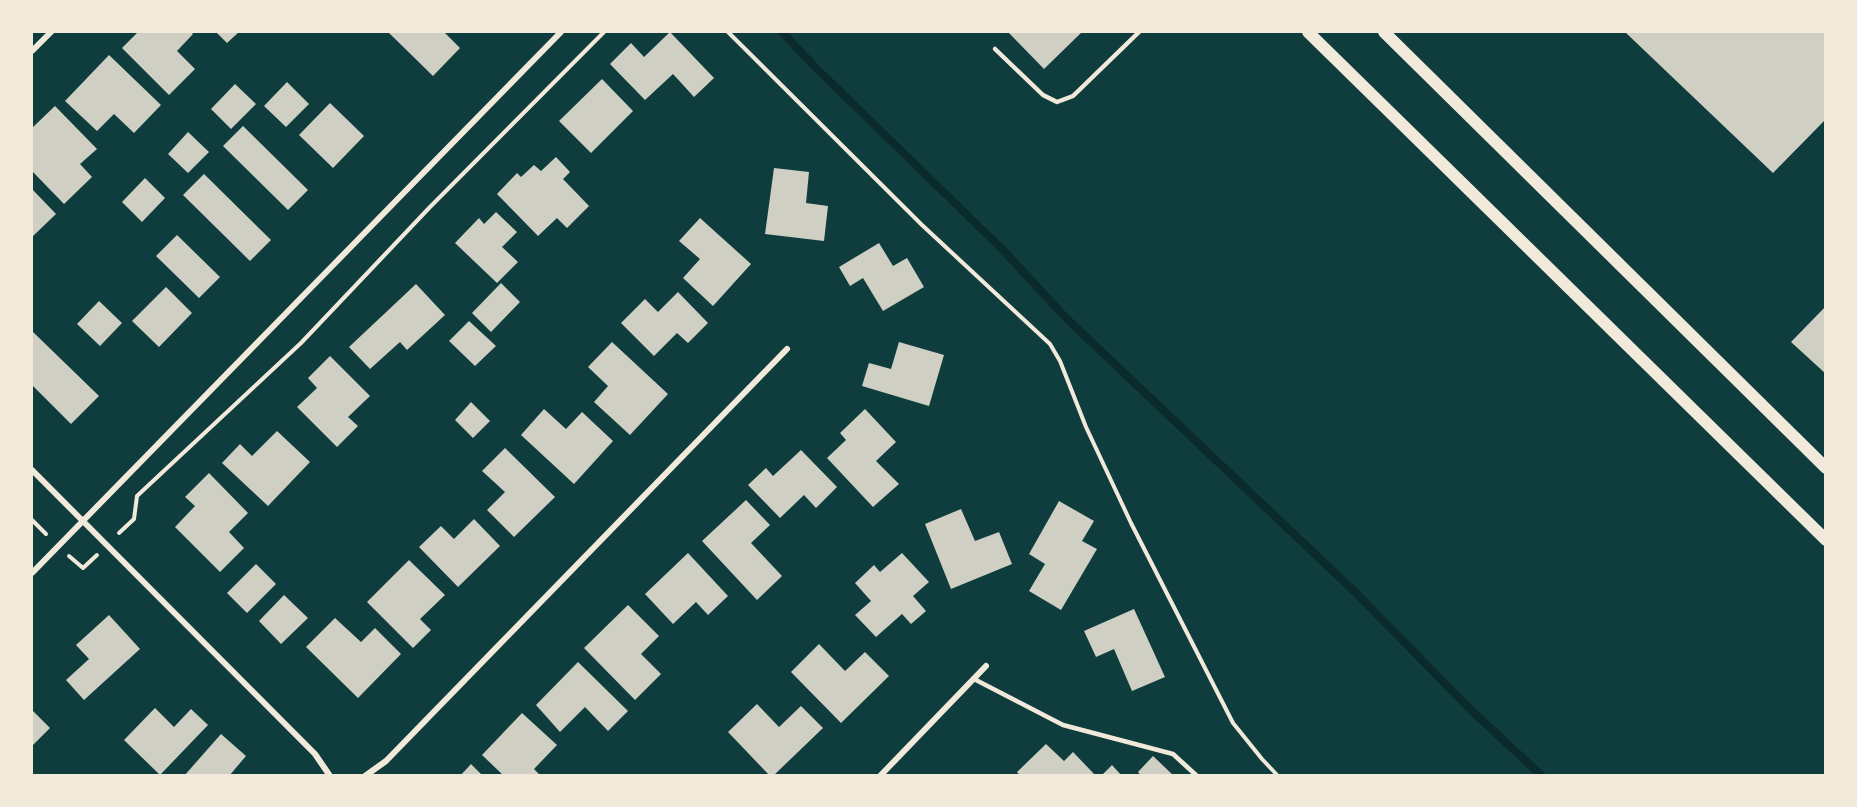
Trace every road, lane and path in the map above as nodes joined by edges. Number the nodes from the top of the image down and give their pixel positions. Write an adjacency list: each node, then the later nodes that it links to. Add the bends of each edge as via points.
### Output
1 (51, 32): 9 (street)
2 (561, 32): 14 (street)
3 (604, 32): 16 (path, via 301,342 137,496 134,519)
4 (728, 32): 25 (path, via 922,225 1050,344 1131,523 1233,723)
5 (1139, 32): 8 (lane, via 1073,96 1057,102 1043,94)
6 (1308, 32): 15 (main road)
7 (1384, 32): 11 (main road)
8 (995, 49)
9 (32, 51)
10 (787, 350): 22 (street, via 386,761)
11 (1826, 468)
12 (32, 470): 14 (street)
13 (32, 520): 17 (path)
14 (83, 520): 16 (street); 17 (street)
15 (1826, 540)
16 (107, 545): 17 (path, via 83,568); 21 (street, via 315,754)
17 (58, 546): 18 (street)
18 (32, 573)
19 (986, 666): 20 (street)
20 (974, 679): 23 (street); 24 (lane, via 1063,725 1173,754)
21 (330, 776)
22 (365, 776)
23 (880, 776)
24 (1197, 776)
25 (1278, 776)

